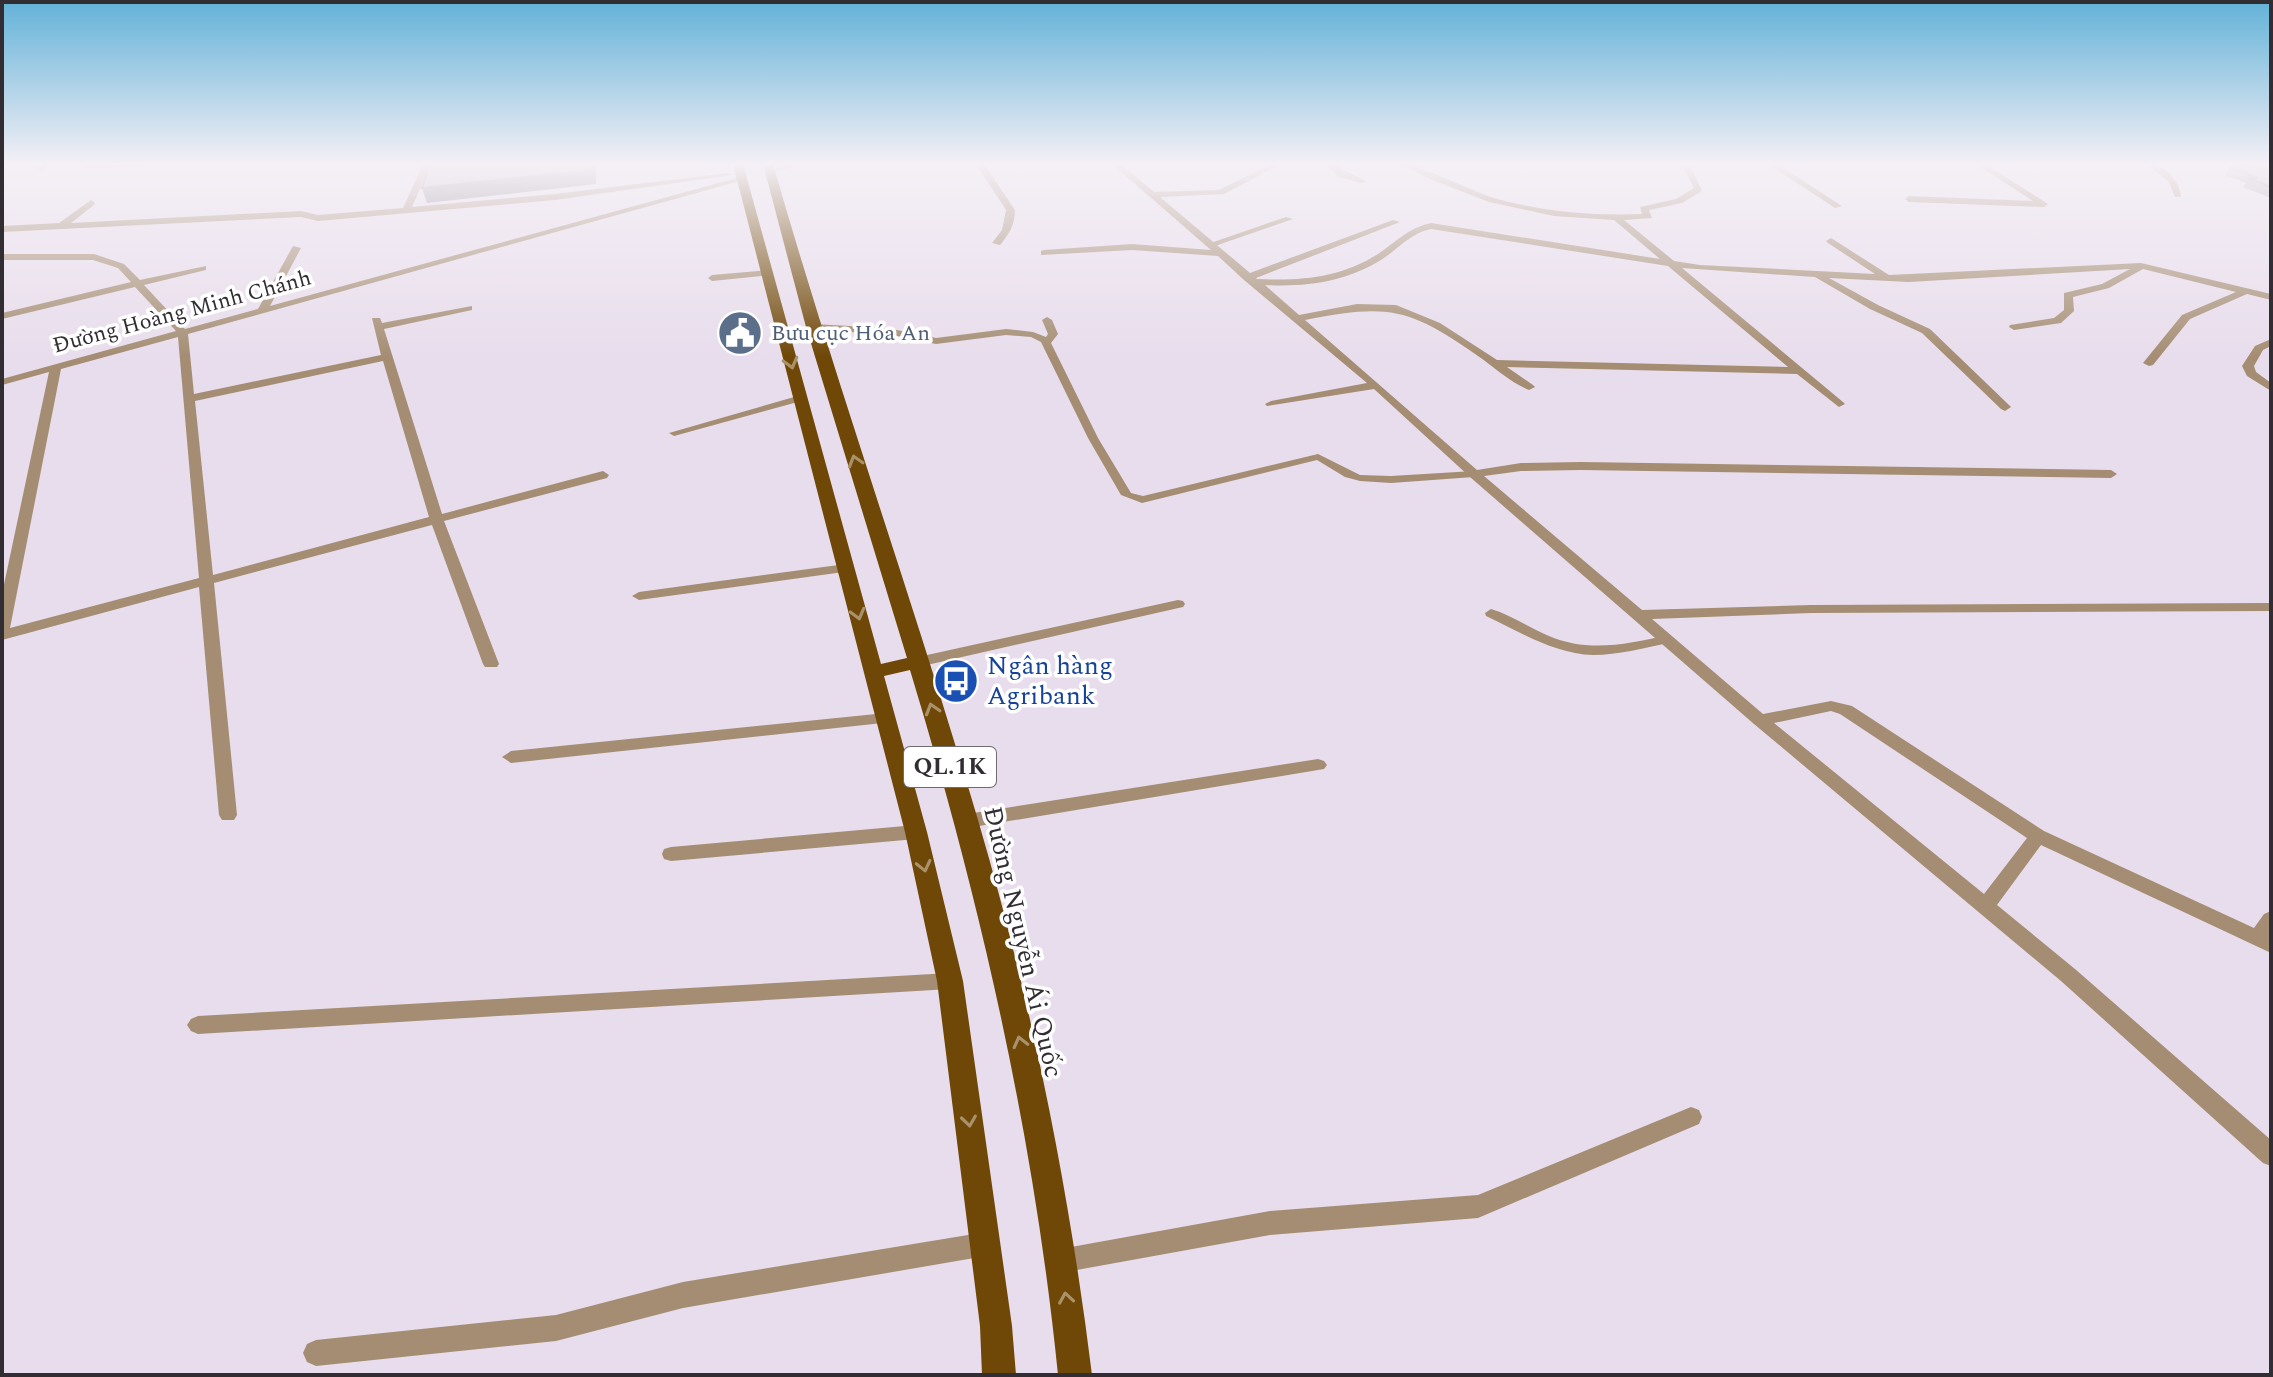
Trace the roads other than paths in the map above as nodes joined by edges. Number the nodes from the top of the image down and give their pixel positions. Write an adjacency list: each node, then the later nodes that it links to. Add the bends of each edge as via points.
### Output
1 (548, 228): 31 (street, Đường Hoàng Minh Chánh)
2 (757, 228): 22 (main road, QL.1K)
3 (786, 228): 35 (main road, Đường Nguyễn Ái Quốc / QL.1K)
4 (1010, 228): 12 (street)
5 (1190, 228): 14 (street)
6 (1266, 228): 14 (lane)
7 (1380, 228): 26 (street)
8 (1419, 228): 26 (street, via 1409,230 1383,254 1316,284)
9 (1445, 228): 19 (street)
10 (1629, 228): 19 (street)
11 (1831, 241): 25 (street)
12 (997, 243)
13 (296, 248): 31 (street)
14 (1214, 249): 15 (street); 26 (street)
15 (1044, 253)
16 (47, 255): 17 (street); 18 (street); 27 (street, via 94,257 121,266)
17 (2, 257)
18 (2, 265)
19 (1673, 265): 23 (street); 44 (street)
20 (2141, 266): 25 (street); 28 (street); 36 (street, via 2121,281 2068,295 2069,311 2057,321)
21 (203, 268): 27 (street)
22 (769, 273): 24 (lane); 49 (main road, QL.1K, one-way to 49)
23 (1818, 275): 25 (street); 53 (street, via 1926,331)
24 (712, 278)
25 (1888, 278)
26 (1249, 280): 33 (street)
27 (137, 284): 32 (street); 37 (street)
28 (2246, 291): 29 (street); 42 (street, via 2186,317)
29 (2271, 297)
30 (468, 308): 40 (street, via 378,323)
31 (261, 312): 37 (street, Đường Hoàng Minh Chánh)
32 (2, 316)
33 (1297, 318): 41 (street, via 1358,307 1393,308 1421,317); 46 (street)
34 (1047, 320): 39 (lane, via 1053,334)
35 (813, 327): 39 (lane, via 891,331 938,341 1028,333); 69 (main road, Đường Nguyễn Ái Quốc / QL.1K, one-way to 35)
36 (2014, 327)
37 (183, 333): 43 (street, Đường Hoàng Minh Chánh); 50 (street)
38 (2271, 342): 48 (street, via 2259,348 2248,366)
39 (1046, 343): 55 (lane, via 1127,495 1142,500 1318,457 1361,478)
40 (388, 357): 50 (street); 58 (street)
41 (1493, 363): 44 (street); 47 (street)
42 (2149, 363)
43 (56, 367): 45 (street, Đường Hoàng Minh Chánh); 60 (street)
44 (1799, 371): 52 (street)
45 (2, 382)
46 (1376, 385): 51 (street); 55 (street)
47 (1529, 387)
48 (2271, 388)
49 (801, 398): 54 (lane); 59 (main road, QL.1K)
50 (189, 399): 61 (street)
51 (1271, 404)
52 (1839, 404)
53 (2005, 407)
54 (674, 433)
55 (1474, 474): 56 (street, via 1581,466); 66 (street)
56 (2111, 474)
57 (603, 475): 58 (street)
58 (437, 520): 61 (street); 70 (street)
59 (846, 568): 62 (street); 71 (main road, QL.1K, one-way to 71)
60 (8, 577): 67 (street)
61 (207, 583): 67 (street); 76 (street)
62 (639, 596)
63 (1178, 604): 69 (street)
64 (2271, 607): 66 (street)
65 (1491, 613): 68 (lane, via 1580,653 1608,653)
66 (1637, 615): 68 (street)
67 (2, 632)
68 (1668, 639): 73 (street)
69 (918, 662): 71 (main road); 77 (main road, Đường Nguyễn Ái Quốc / QL.1K, one-way to 69)
70 (491, 664)
71 (874, 672): 72 (main road, QL.1K)
72 (886, 718): 74 (street); 78 (main road, QL.1K)
73 (1760, 720): 79 (street, via 1831,706 1846,710); 81 (street)
74 (511, 757)
75 (1318, 765): 77 (street)
76 (228, 815)
77 (967, 821): 89 (main road, Đường Nguyễn Ái Quốc / QL.1K, one-way to 77, via 1025,1059)
78 (916, 832): 80 (street); 84 (main road, QL.1K, one-way to 84)
79 (2038, 836): 81 (street); 83 (street)
80 (671, 854)
81 (1986, 906): 87 (street)
82 (2271, 919): 83 (street)
83 (2264, 942)
84 (950, 981): 85 (street); 88 (main road, QL.1K, one-way to 88)
85 (198, 1025)
86 (1691, 1117): 89 (street, via 1478,1206 1270,1223)
87 (2271, 1155)
88 (986, 1244): 90 (street, via 683,1295 556,1328); 91 (main road, QL.1K)
89 (1060, 1261): 92 (main road, Đường Nguyễn Ái Quốc / QL.1K, one-way to 89)
90 (316, 1353)
91 (999, 1375)
92 (1075, 1375)

